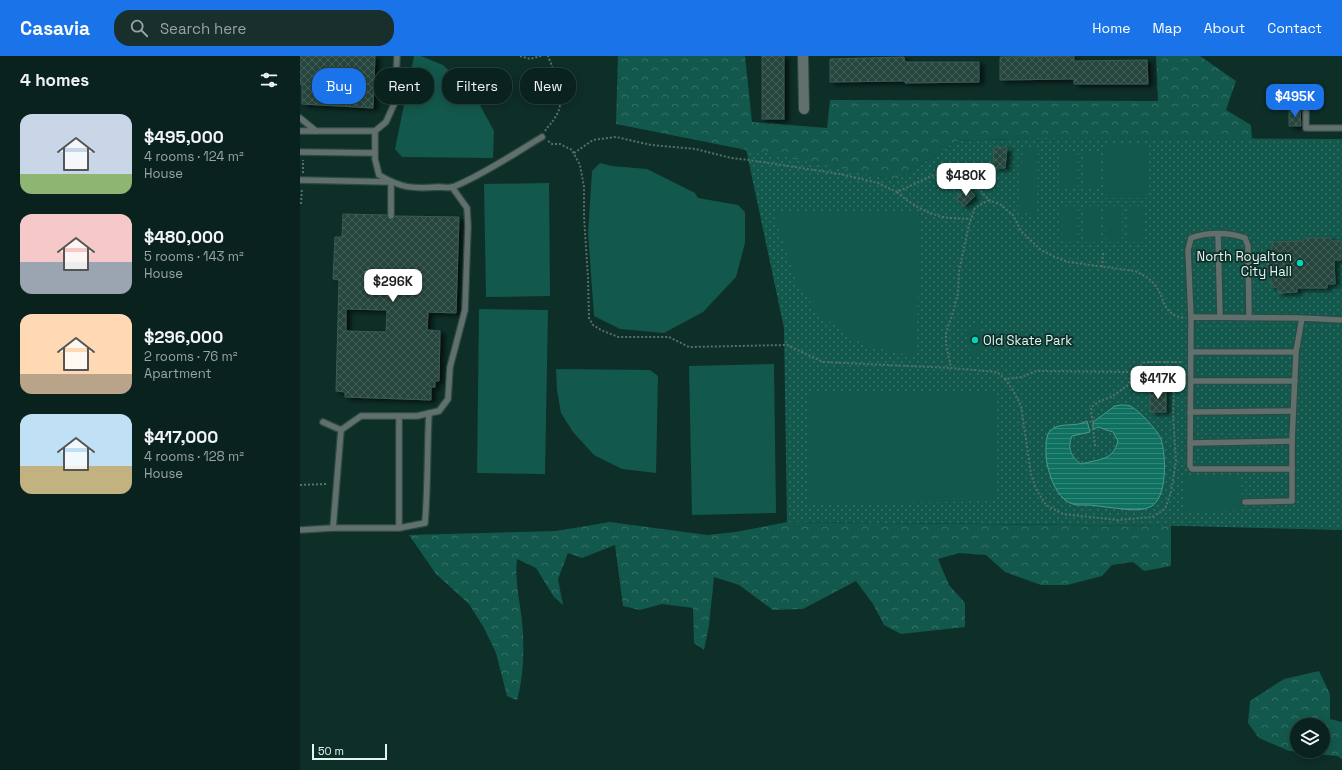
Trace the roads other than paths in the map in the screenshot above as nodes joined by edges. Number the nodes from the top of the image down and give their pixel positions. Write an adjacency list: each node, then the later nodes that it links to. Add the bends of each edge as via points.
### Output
1 (397, 56): 9 (lane, via 395,102 386,122)
2 (803, 56): 3 (street)
3 (804, 109)
4 (1306, 112): 6 (lane, via 1306,128)
5 (300, 118): 8 (lane)
6 (1342, 128)
7 (300, 131): 8 (lane)
8 (316, 131): 9 (lane)
9 (375, 131): 12 (lane)
10 (542, 137): 15 (lane, via 487,170)
11 (300, 152): 12 (lane)
12 (375, 153): 14 (lane, via 379,175)
13 (300, 180): 14 (lane)
14 (391, 182): 15 (lane, via 405,187); 16 (lane)
15 (452, 187): 29 (lane, via 467,208 465,310 450,367 448,399 439,411)
16 (391, 216)
17 (1218, 234): 18 (lane, via 1201,234 1192,238 1188,250); 19 (lane); 20 (lane, via 1236,234 1245,238 1248,246)
18 (1191, 317): 19 (lane); 23 (lane)
19 (1220, 317): 20 (lane)
20 (1249, 318): 21 (lane)
21 (1302, 318): 22 (lane); 24 (lane)
22 (1342, 320)
23 (1191, 352): 24 (lane); 25 (lane)
24 (1296, 352): 26 (lane)
25 (1191, 381): 26 (lane); 28 (lane)
26 (1295, 381): 27 (lane)
27 (1293, 411): 28 (lane); 33 (lane)
28 (1190, 412): 34 (lane)
29 (429, 413): 30 (lane); 38 (lane, via 425,523)
30 (399, 416): 32 (lane, via 361,416); 38 (lane)
31 (323, 422): 32 (lane)
32 (341, 430): 37 (lane)
33 (1292, 441): 34 (lane); 35 (lane)
34 (1190, 443): 35 (lane, via 1192,469)
35 (1292, 469): 36 (lane, via 1292,501)
36 (1246, 502)
37 (333, 528): 38 (lane); 39 (lane)
38 (399, 528)
39 (300, 530)

